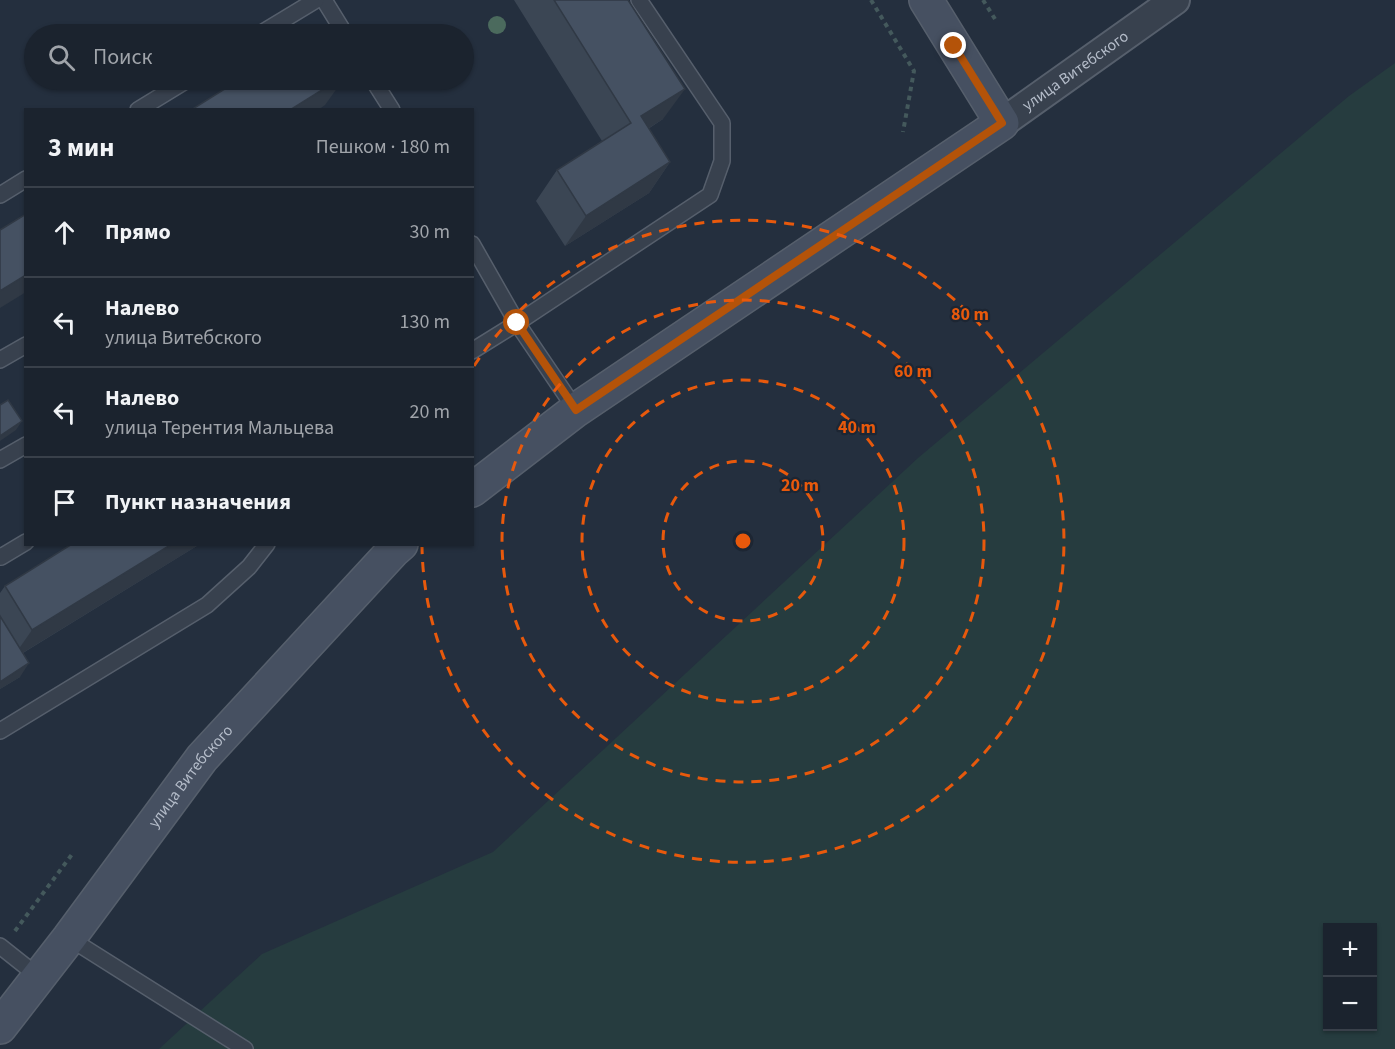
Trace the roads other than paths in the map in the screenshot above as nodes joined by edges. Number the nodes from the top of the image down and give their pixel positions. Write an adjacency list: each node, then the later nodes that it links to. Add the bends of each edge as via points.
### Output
1 (316, 0): 6 (lane)
2 (324, 0): 7 (lane)
3 (639, 0): 16 (lane, via 722,123 722,161 710,195)
4 (926, 0): 12 (street)
5 (1175, 0): 12 (street, улица Витебского)
6 (276, 24)
7 (339, 24)
8 (171, 90): 10 (lane)
9 (379, 90): 11 (lane)
10 (141, 108)
11 (391, 108)
12 (1002, 123): 20 (street, улица Витебского)
13 (24, 180): 14 (lane)
14 (0, 195)
15 (474, 248): 16 (lane)
16 (517, 323): 18 (lane); 20 (lane)
17 (24, 346): 19 (lane)
18 (474, 350)
19 (0, 360)
20 (576, 410): 23 (street, улица Витебского)
21 (24, 446): 22 (lane)
22 (0, 460)
23 (474, 488)
24 (24, 543): 27 (lane)
25 (265, 546): 28 (lane, via 249,567 207,605)
26 (399, 546): 29 (street, улица Витебского, via 201,758)
27 (0, 556)
28 (0, 731)
29 (69, 938): 31 (street, улица Витебского); 33 (lane)
30 (1, 947): 31 (lane)
31 (39, 978): 32 (street, улица Витебского)
32 (0, 1027)
33 (245, 1049)

